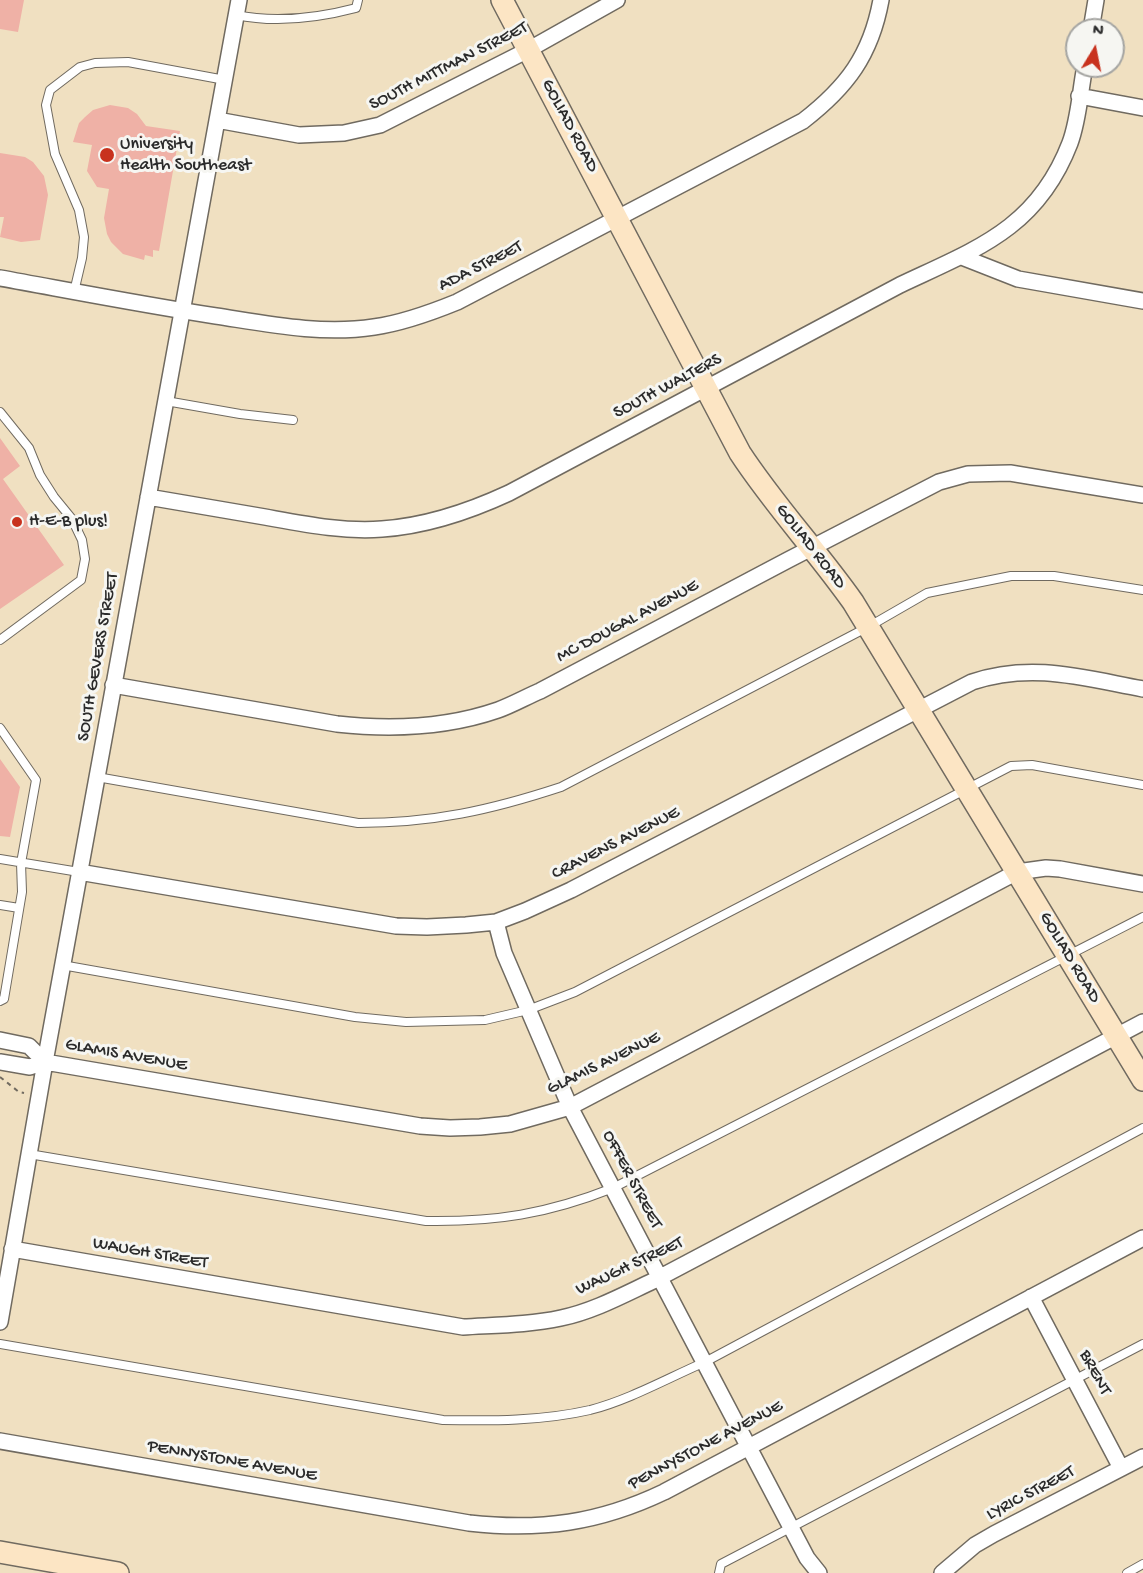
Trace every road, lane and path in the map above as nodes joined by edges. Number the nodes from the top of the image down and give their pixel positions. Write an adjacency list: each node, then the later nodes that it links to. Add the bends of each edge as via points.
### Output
1 (358, 0): 6 (lane, via 356,8 333,14 256,20)
2 (502, 0): 8 (main road, GOLIAD ROAD)
3 (617, 0): 8 (street, SOUTH MITTMAN STREET)
4 (881, 0): 14 (street, ADA STREET, via 862,58 844,85 820,108 803,121)
5 (1096, 0): 7 (street)
6 (238, 8): 10 (street, SOUTH GEVERS STREET)
7 (1093, 18)
8 (528, 50): 13 (street, SOUTH MITTMAN STREET, via 397,118 362,130 299,135); 14 (main road, GOLIAD ROAD)
9 (1083, 78): 11 (street, SOUTH WALTERS)
10 (225, 80): 13 (street, SOUTH GEVERS STREET); 17 (lane, via 128,62 95,63 80,67 50,90 46,105 52,138 79,210 84,237)
11 (1079, 96): 12 (street); 15 (street, SOUTH WALTERS, via 1070,141 1046,188 1010,228)
12 (1143, 108)
13 (217, 120): 19 (street, SOUTH GEVERS STREET)
14 (618, 219): 19 (street, ADA STREET, via 457,302 403,322 322,330); 20 (main road, GOLIAD ROAD)
15 (962, 257): 18 (street, via 1018,279); 20 (street, SOUTH WALTERS, via 900,285)
16 (0, 278): 17 (street, ADA STREET)
17 (74, 292): 19 (street, ADA STREET)
18 (1143, 301)
19 (182, 311): 21 (street, SOUTH GEVERS STREET)
20 (706, 389): 25 (street, SOUTH WALTERS, via 499,498 448,518 415,525 382,529 316,526); 26 (main road, GOLIAD ROAD, via 740,453)
21 (166, 400): 23 (lane); 25 (street, SOUTH GEVERS STREET)
22 (0, 412): 29 (lane, via 29,448 40,475 72,519 82,540 85,559 81,580)
23 (293, 420)
24 (1143, 495): 26 (street, MC DOUGAL AVENUE, via 1027,475 968,474 939,482)
25 (148, 497): 30 (street, SOUTH GEVERS STREET)
26 (811, 548): 28 (main road, GOLIAD ROAD); 30 (street, MC DOUGAL AVENUE, via 540,691 499,710 440,724 383,728 337,724)
27 (1143, 590): 28 (lane, via 1054,576 1011,576 927,593)
28 (868, 627): 32 (main road, GOLIAD ROAD); 34 (lane, via 561,787 458,816 358,823)
29 (0, 640)
30 (113, 685): 34 (street, SOUTH GEVERS STREET)
31 (1143, 689): 32 (street, CRAVENS AVENUE, via 1034,671 1008,672 972,682)
32 (918, 709): 36 (main road, GOLIAD ROAD); 45 (street, CRAVENS AVENUE, via 571,890)
33 (0, 728): 38 (lane, via 36,780)
34 (97, 777): 39 (street, SOUTH GEVERS STREET)
35 (1143, 785): 36 (lane, via 1032,765 1011,766)
36 (966, 789): 40 (main road, GOLIAD ROAD); 49 (lane, via 574,992)
37 (0, 860): 38 (lane)
38 (21, 863): 39 (lane); 43 (lane)
39 (80, 872): 45 (street, CRAVENS AVENUE, via 396,926); 47 (street, SOUTH GEVERS STREET)
40 (1017, 872): 41 (street, GLAMIS AVENUE, via 1060,869); 46 (main road, GOLIAD ROAD); 58 (street, GLAMIS AVENUE)
41 (1143, 884)
42 (0, 905): 43 (lane)
43 (19, 908): 48 (lane, via 4,999)
44 (1143, 916): 46 (lane)
45 (496, 922): 49 (street, OFFER STREET, via 504,953)
46 (1067, 954): 51 (main road, GOLIAD ROAD); 61 (lane)
47 (62, 965): 49 (lane, via 355,1017 406,1022 485,1020); 54 (street, SOUTH GEVERS STREET)
48 (0, 1001)
49 (528, 1010): 58 (street, OFFER STREET)
50 (1143, 1022): 51 (street, WAUGH STREET)
51 (1116, 1035): 56 (main road, GOLIAD ROAD); 64 (street, WAUGH STREET)
52 (0, 1040): 54 (street, via 29,1046)
53 (0, 1062): 54 (street, via 30,1067)
54 (45, 1062): 58 (street, GLAMIS AVENUE, via 420,1126 480,1128); 60 (street, SOUTH GEVERS STREET)
55 (0, 1077): 57 (path)
56 (1143, 1080)
57 (27, 1094)
58 (570, 1107): 61 (street, OFFER STREET)
59 (1143, 1128): 69 (lane)
60 (29, 1154): 61 (lane, via 426,1221 470,1222 522,1216 572,1204); 63 (street, SOUTH GEVERS STREET)
61 (613, 1188): 64 (street, OFFER STREET)
62 (1143, 1238): 65 (street, PENNYSTONE AVENUE)
63 (12, 1249): 64 (street, WAUGH STREET, via 463,1326 526,1324 561,1318 603,1304); 66 (street, SOUTH GEVERS STREET)
64 (660, 1276): 69 (street, OFFER STREET)
65 (1031, 1297): 70 (street, BRENT); 72 (street, PENNYSTONE AVENUE)
66 (0, 1322)
67 (0, 1344): 69 (lane, via 443,1420 508,1420 591,1409)
68 (1143, 1344): 70 (lane)
69 (705, 1362): 72 (street, OFFER STREET)
70 (1075, 1380): 74 (street, BRENT); 75 (lane)
71 (0, 1441): 72 (street, PENNYSTONE AVENUE, via 502,1527 570,1523 625,1509)
72 (749, 1446): 75 (street, OFFER STREET)
73 (1143, 1457): 74 (street, LYRIC STREET)
74 (1121, 1468): 81 (street, LYRIC STREET, via 985,1540)
75 (792, 1528): 79 (lane, via 721,1564); 80 (street, OFFER STREET)
76 (0, 1552): 78 (main road)
77 (1143, 1564): 82 (lane)
78 (118, 1573)
79 (719, 1573)
80 (819, 1573)
81 (942, 1573)
82 (1127, 1573)

